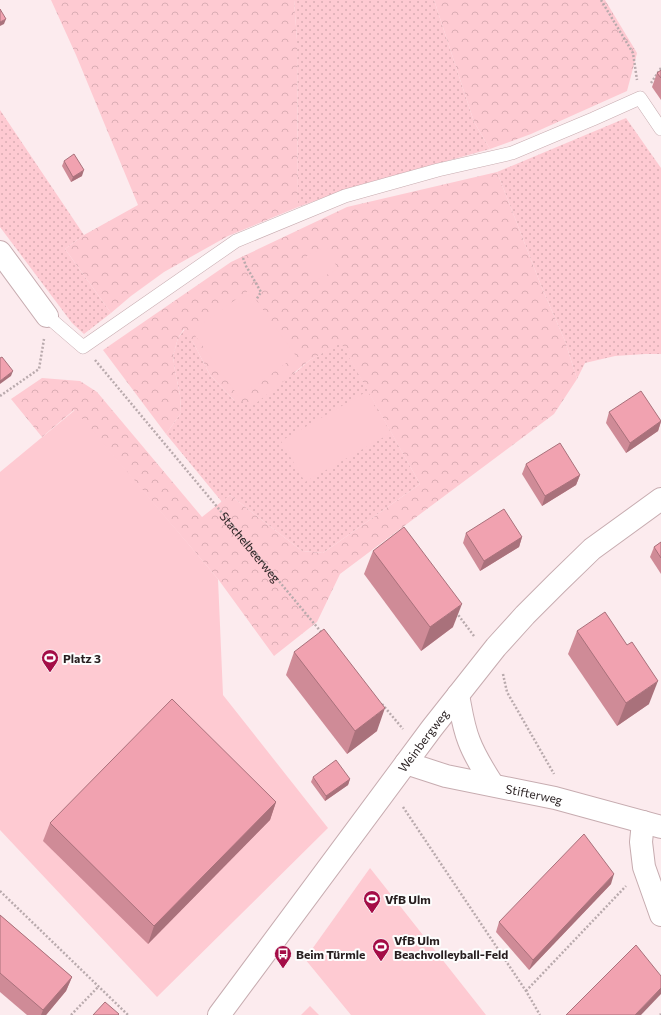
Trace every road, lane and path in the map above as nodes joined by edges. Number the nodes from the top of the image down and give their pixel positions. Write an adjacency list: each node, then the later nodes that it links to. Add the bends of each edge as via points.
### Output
1 (601, 0): 2 (path, via 633,53)
2 (640, 98): 3 (lane); 4 (lane, via 512,153 345,196)
3 (661, 128)
4 (236, 241): 6 (path, via 246,266 261,292); 8 (lane)
5 (0, 252): 7 (street)
6 (256, 300)
7 (47, 316): 8 (lane); 9 (path, via 39,369)
8 (84, 347): 12 (path, Stachelbeerweg)
9 (0, 396)
10 (661, 499): 14 (street, Weinbergweg, via 592,549 546,593)
11 (456, 612): 13 (path)
12 (322, 633)
13 (474, 636)
14 (496, 647): 15 (street, Weinbergweg); 20 (path, via 507,692 558,781)
15 (458, 695): 17 (street, Weinbergweg); 18 (street, via 469,741)
16 (378, 699): 17 (path)
17 (412, 754): 18 (street, Stifterweg, via 446,776); 19 (street, Weinbergweg)
18 (493, 785): 20 (street, Stifterweg)
19 (389, 786): 26 (path); 31 (street, Weinbergweg)
20 (555, 798): 21 (street, Stifterweg)
21 (652, 825): 22 (street, via 641,842)
22 (644, 867): 24 (street); 26 (path)
23 (0, 891): 25 (path)
24 (661, 915)
25 (98, 987): 27 (path); 28 (path)
26 (526, 991): 32 (path)
27 (122, 1010): 29 (path); 30 (path)
28 (71, 1015)
29 (120, 1015)
30 (128, 1015)
31 (219, 1015)
32 (540, 1015)

